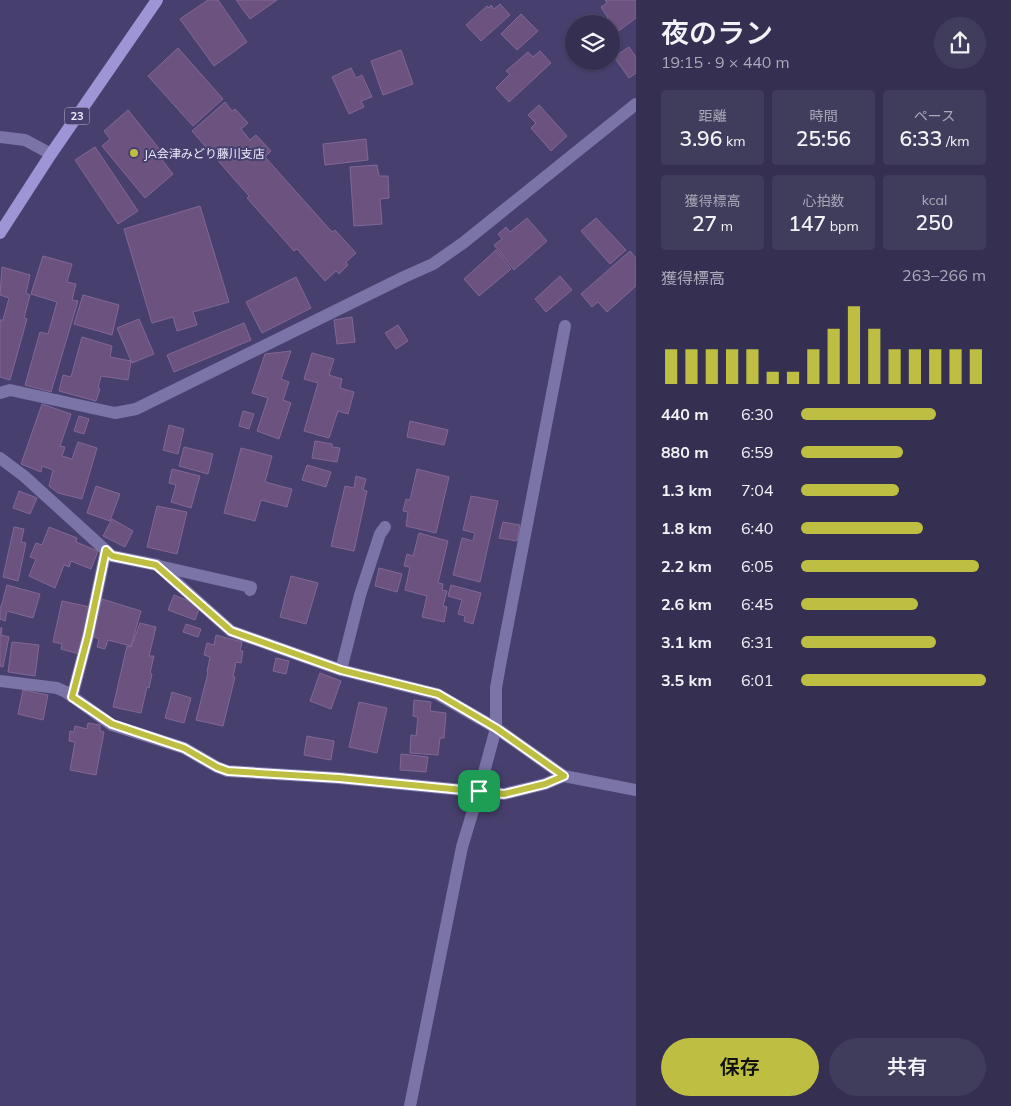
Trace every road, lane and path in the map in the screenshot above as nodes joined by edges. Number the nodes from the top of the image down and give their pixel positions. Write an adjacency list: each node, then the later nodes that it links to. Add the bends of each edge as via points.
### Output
1 (157, 0): 4 (main road, 23)
2 (636, 104): 7 (street, via 434,264 136,409 115,413 10,390)
3 (0, 137): 4 (street, via 24,140)
4 (50, 154): 5 (main road, 23)
5 (0, 233)
6 (565, 326): 16 (street, via 496,688)
7 (0, 392)
8 (0, 458): 10 (street)
9 (385, 527): 13 (street, via 360,595)
10 (106, 550): 11 (street, via 112,556); 15 (street)
11 (156, 565): 12 (street, via 251,587); 13 (street, via 231,631)
12 (250, 590)
13 (341, 670): 16 (street, via 438,694)
14 (0, 681): 15 (street, via 57,688)
15 (72, 697): 19 (street, via 112,724 184,748 228,771)
16 (496, 728): 17 (street); 19 (street)
17 (564, 776): 18 (street); 19 (street, via 504,794)
18 (636, 790)
19 (479, 791): 20 (street, via 462,847)
20 (410, 1106)

